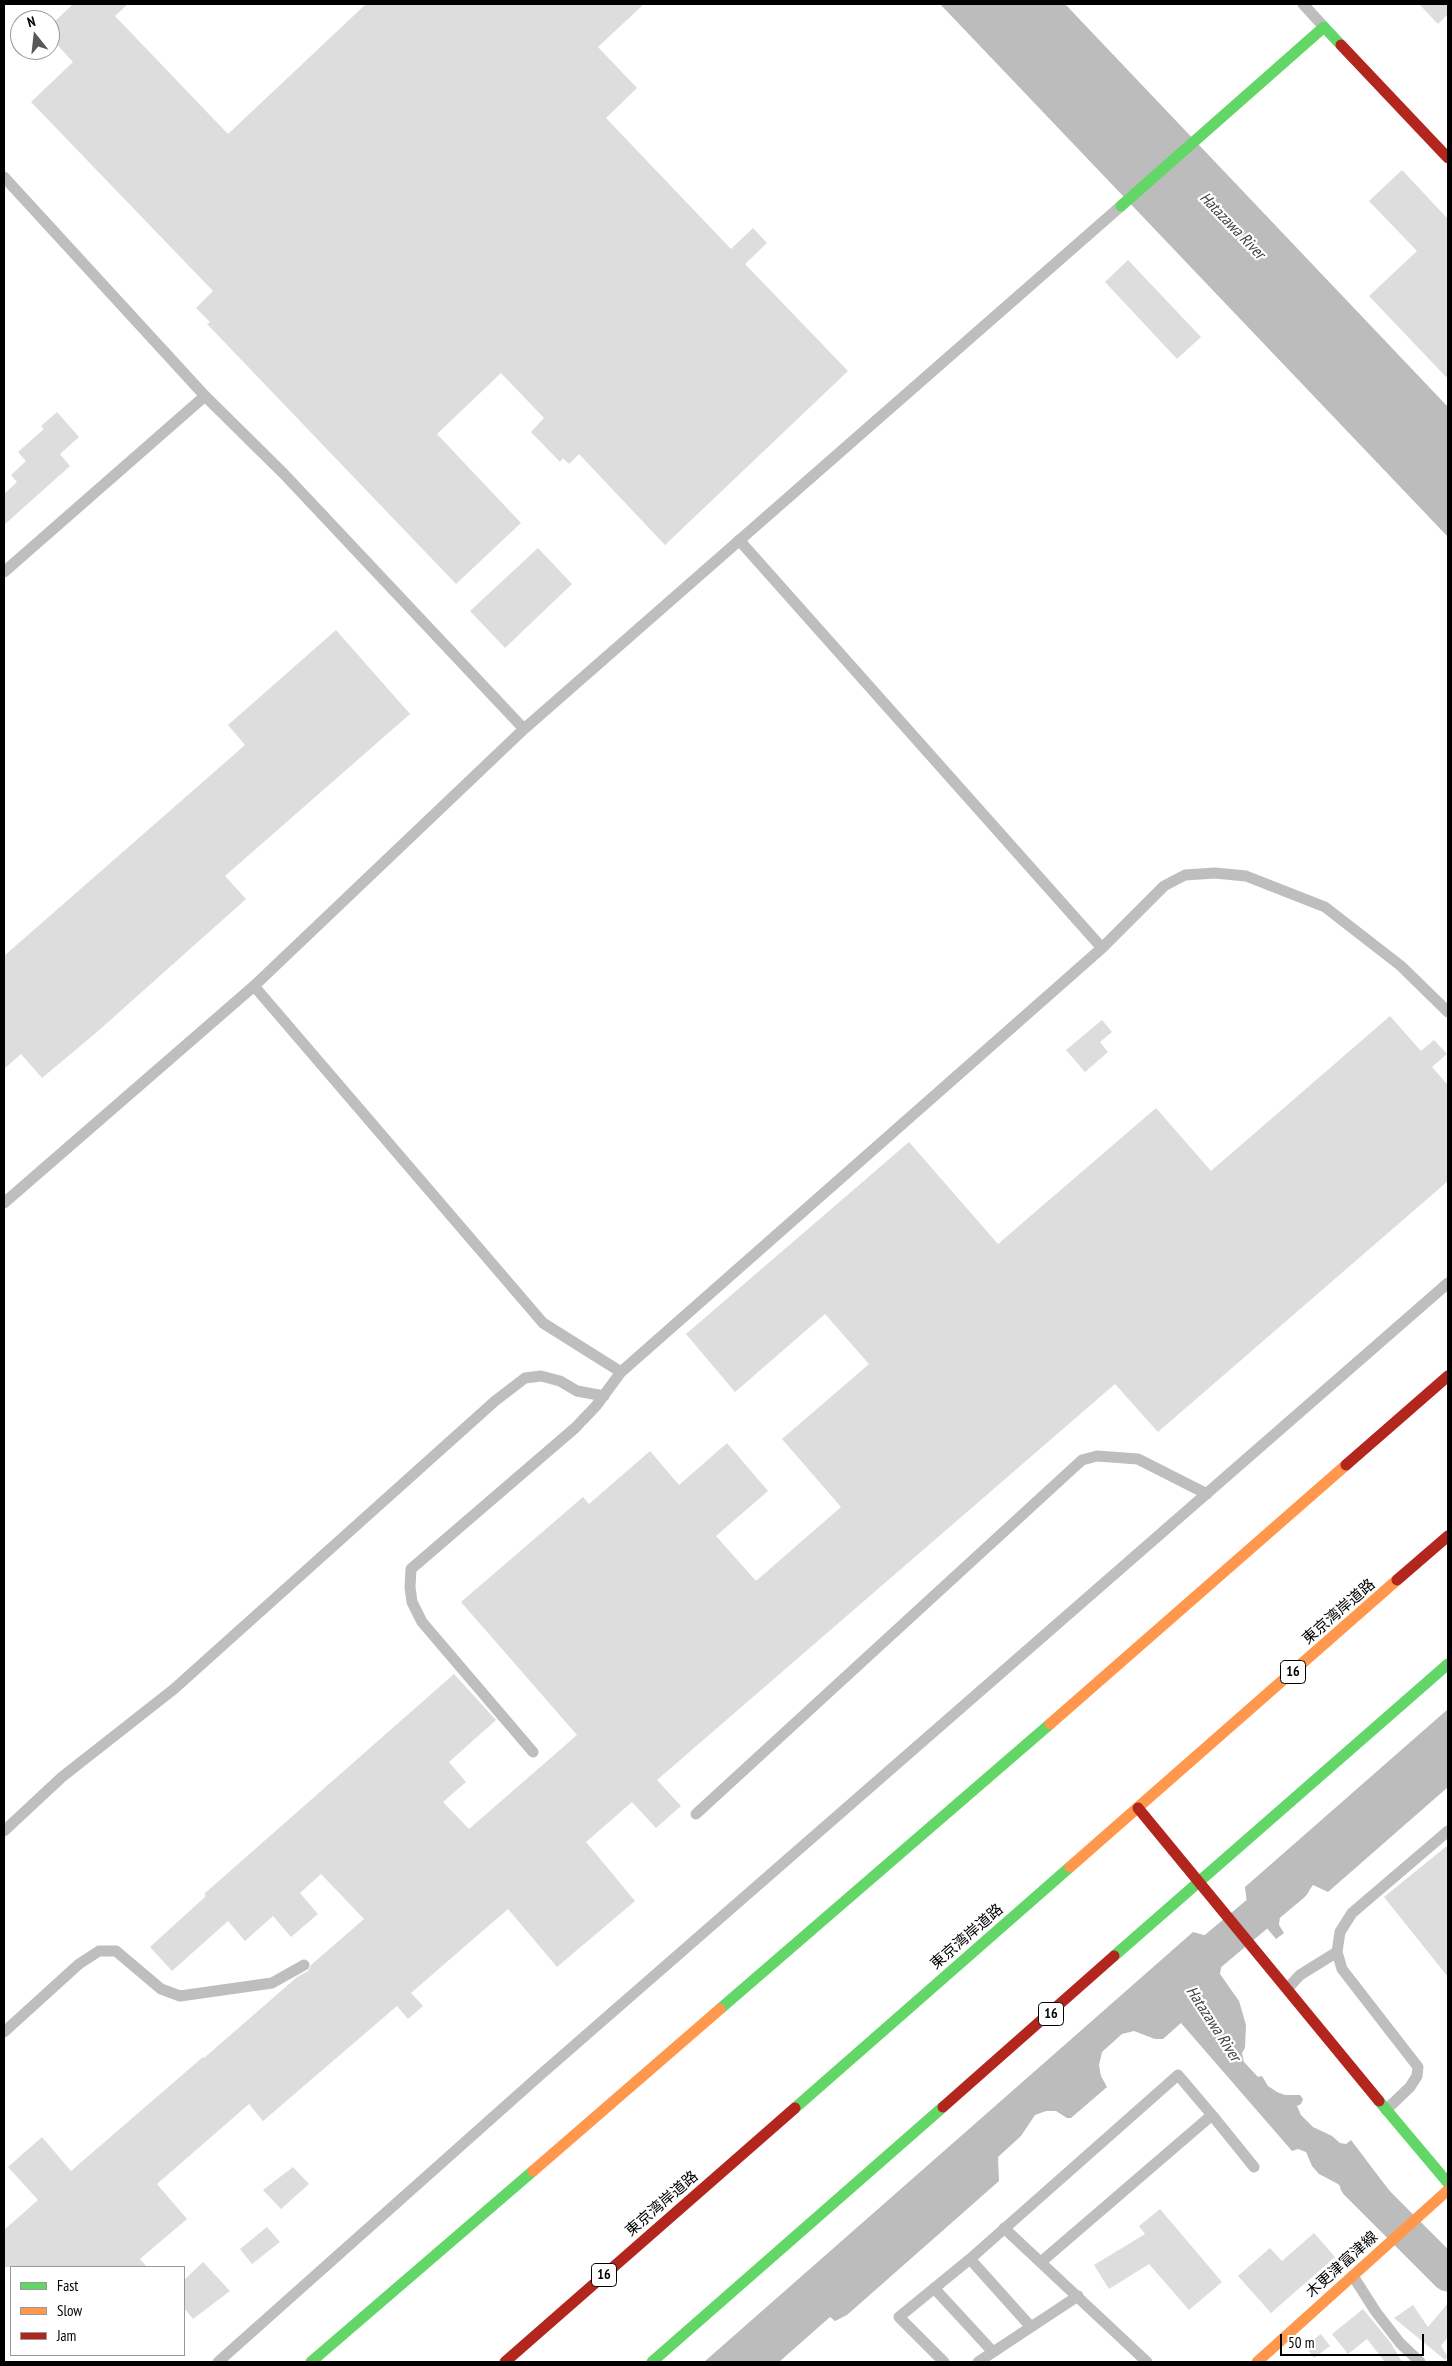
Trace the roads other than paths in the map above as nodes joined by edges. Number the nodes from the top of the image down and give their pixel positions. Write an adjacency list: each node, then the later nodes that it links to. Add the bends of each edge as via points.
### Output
1 (1302, 4): 2 (lane)
2 (1324, 27): 3 (main road); 5 (main road)
3 (1448, 158)
4 (4, 177): 6 (lane)
5 (1121, 206): 7 (lane)
6 (205, 396): 8 (lane); 9 (lane, via 284,474)
7 (739, 540): 9 (lane); 10 (lane)
8 (4, 572)
9 (524, 729): 11 (lane)
10 (1102, 948): 12 (lane, via 1164,886 1185,875 1216,873 1246,876 1325,907 1401,966); 15 (lane)
11 (254, 986): 13 (lane); 15 (lane, via 543,1323)
12 (1448, 1012)
13 (4, 1202)
14 (1448, 1284): 18 (lane)
15 (621, 1372): 17 (lane)
16 (1448, 1376): 45 (main road)
17 (604, 1396): 21 (lane, via 575,1428 411,1569 412,1602 422,1622); 24 (lane, via 576,1391 560,1381 541,1376 525,1378 495,1401 174,1689 62,1777)
18 (1206, 1494): 23 (lane, via 1138,1459 1097,1456 1082,1460); 44 (lane, via 538,2077)
19 (1448, 1536): 22 (main road, 東京湾岸道路 / 16)
20 (1448, 1664): 26 (main road, 16)
21 (533, 1752)
22 (1138, 1808): 26 (main road); 46 (main road, 東京湾岸道路 / 16)
23 (696, 1814)
24 (4, 1831)
25 (1448, 1831): 27 (lane, via 1352,1913 1340,1932)
26 (1199, 1883): 29 (main road); 47 (main road, 16)
27 (1337, 1952): 29 (lane, via 1300,1975); 31 (lane, via 1342,1970 1418,2068 1418,2076 1410,2087)
28 (304, 1965): 30 (lane, via 272,1983 180,1996 161,1989 116,1951 99,1951 79,1964)
29 (1288, 1988): 31 (main road)
30 (4, 2032)
31 (1386, 2110): 34 (main road)
32 (1212, 2115): 33 (lane); 36 (lane, via 1178,2075); 38 (lane)
33 (1254, 2167)
34 (1448, 2183)
35 (1448, 2190): 39 (main road, 木更津富津線)
36 (1004, 2228): 37 (lane); 38 (lane)
37 (970, 2259): 40 (lane); 42 (lane)
38 (1041, 2262): 41 (lane)
39 (1352, 2276): 51 (main road, 木更津富津線); 52 (lane, via 1394,2336)
40 (934, 2288): 43 (lane); 48 (lane, via 899,2317)
41 (1078, 2296): 42 (lane); 50 (lane)
42 (1031, 2327): 43 (lane)
43 (993, 2352): 49 (lane)
44 (218, 2362)
45 (311, 2362)
46 (505, 2362)
47 (652, 2362)
48 (944, 2362)
49 (978, 2362)
50 (1147, 2362)
51 (1257, 2362)
52 (1420, 2362)

